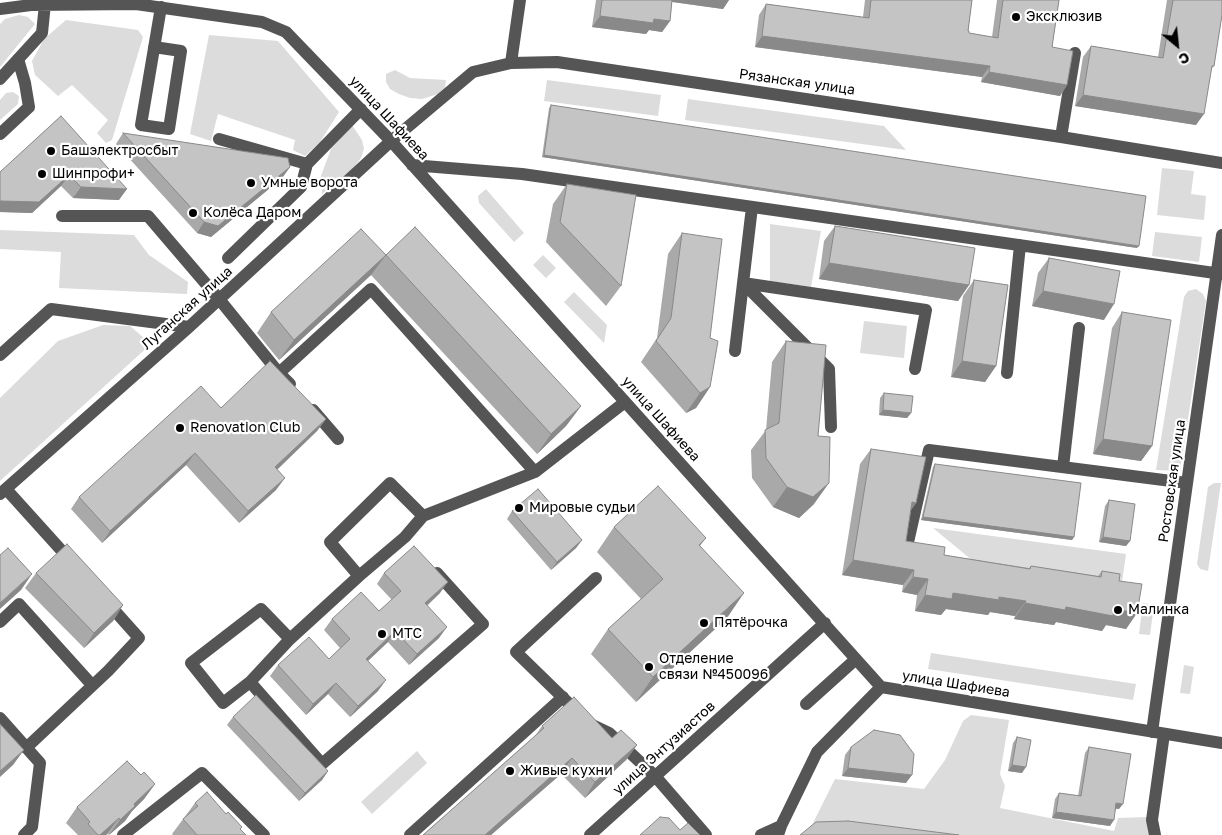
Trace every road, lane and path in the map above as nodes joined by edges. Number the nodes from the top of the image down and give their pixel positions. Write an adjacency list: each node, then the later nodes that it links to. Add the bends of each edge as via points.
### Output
1 (520, 0): 9 (street)
2 (130, 2): 3 (street, улица Шафиева); 4 (street, улица Шафиева)
3 (45, 4): 5 (street, улица Шафиева); 8 (street, via 42,33)
4 (161, 7): 6 (street); 11 (street, улица Шафиева, via 262,22 286,32)
5 (0, 8)
6 (154, 47): 6 (street, via 142,126 169,129 181,51)
7 (1076, 53): 13 (street)
8 (18, 59): 10 (street); 12 (street, via 29,107)
9 (511, 63): 13 (street, Рязанская улица, via 557,62); 15 (street, Рязанская улица, via 473,72)
10 (0, 79)
11 (360, 109): 15 (street, улица Шафиева); 17 (street)
12 (0, 134)
13 (1061, 137): 16 (street, Рязанская улица)
14 (219, 139): 17 (street)
15 (391, 141): 18 (street, улица Шафиева); 26 (street, Луганская улица)
16 (1222, 163)
17 (307, 164): 23 (street, via 301,187)
18 (412, 165): 19 (street, via 522,174); 34 (street, улица Шафиева)
19 (752, 207): 22 (street); 25 (street)
20 (62, 216): 26 (street, via 148,216)
21 (1222, 235): 24 (street, Ростовская улица)
22 (1020, 246): 24 (street); 33 (street)
23 (228, 258)
24 (1219, 274): 39 (street, Ростовская улица)
25 (743, 283): 29 (street); 31 (street, via 926,310); 35 (street, via 829,369)
26 (220, 299): 27 (street, Луганская улица); 32 (street)
27 (189, 327): 30 (street, via 51,309); 40 (street, Луганская улица)
28 (1079, 328): 37 (street)
29 (735, 351)
30 (0, 355)
31 (915, 369)
32 (279, 373): 36 (street); 38 (street, via 371,289)
33 (1007, 373)
34 (625, 402): 38 (street); 49 (street, улица Шафиева)
35 (831, 427)
36 (338, 439)
37 (1063, 467): 39 (street); 42 (street, via 929,450)
38 (535, 472): 41 (street)
39 (1187, 483): 58 (street, Ростовская улица)
40 (3, 491): 44 (street)
41 (423, 516): 45 (street, via 408,541); 45 (street, via 390,482 330,542)
42 (906, 551)
43 (431, 566): 52 (street, via 483,624 322,764)
44 (79, 571)
45 (359, 576): 50 (street)
46 (596, 578): 55 (street, via 516,652)
47 (99, 593): 53 (street, via 139,638)
48 (0, 622): 53 (street, via 19,604)
49 (824, 623): 51 (street, улица Шафиева); 61 (street, улица Энтузиастов)
50 (290, 639): 52 (street); 52 (street, via 261,608 191,663 222,703)
51 (856, 659): 54 (street, улица Шафиева); 56 (street)
52 (250, 682)
53 (92, 686): 60 (street)
54 (881, 687): 58 (street, улица Шафиева); 62 (street, via 817,752)
55 (563, 697): 61 (street, via 590,724 609,733); 66 (street)
56 (806, 704)
57 (0, 718): 60 (street)
58 (1158, 733): 59 (street, улица Шафиева); 70 (street, Ростовская улица, via 1152,820)
59 (1222, 743)
60 (26, 748): 63 (street, via 40,763)
61 (655, 776): 67 (street, улица Энтузиастов); 68 (street)
62 (780, 831): 69 (street)
63 (31, 832)
64 (124, 835): 65 (street, via 202,773)
65 (264, 835)
66 (410, 835)
67 (590, 835)
68 (706, 835)
69 (761, 835)
70 (1155, 835)

